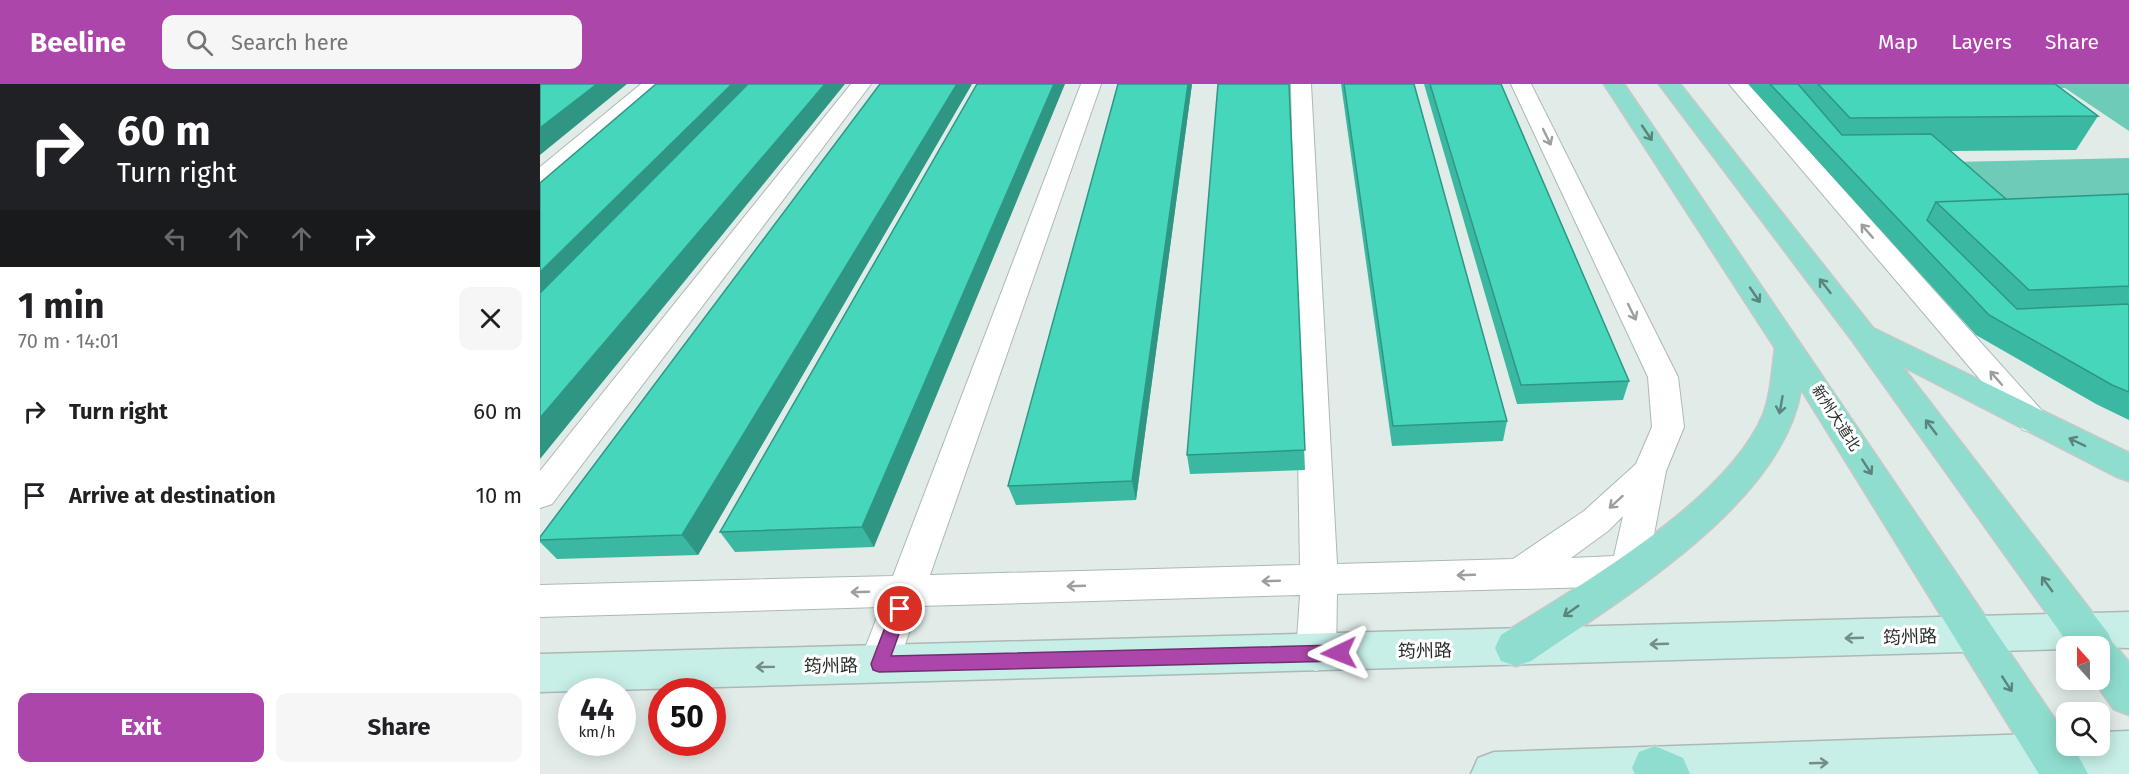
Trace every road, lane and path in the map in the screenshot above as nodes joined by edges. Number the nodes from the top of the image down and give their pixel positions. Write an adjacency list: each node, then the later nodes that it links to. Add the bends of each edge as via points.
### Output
1 (653, 84): 9 (street)
2 (861, 84): 15 (street)
3 (1091, 84): 19 (street)
4 (1300, 84): 18 (street)
5 (1521, 84): 14 (street, one-way to 14, via 1663,377 1668,427)
6 (1614, 84): 11 (main road, 新州大道北, one-way to 11)
7 (1669, 84): 10 (main road, one-way to 7)
8 (1738, 84): 12 (street, one-way to 8)
9 (540, 178)
10 (1860, 332): 12 (main road); 23 (main road, one-way to 10)
11 (1790, 348): 16 (main road, one-way to 16, via 1779,415 1755,461 1711,507); 22 (main road, 新州大道北, one-way to 22)
12 (2034, 422): 13 (main road, one-way to 12)
13 (2129, 468)
14 (1650, 471): 16 (street); 17 (street, one-way to 17, via 1596,521)
15 (540, 495)
16 (1629, 571): 17 (street); 26 (main road, one-way to 26)
17 (1520, 574): 18 (street, one-way to 18)
18 (1319, 579): 19 (street, one-way to 19); 27 (street)
19 (907, 590): 20 (street, one-way to 20); 28 (street)
20 (540, 601)
21 (2129, 630): 24 (main road, 筠州路)
22 (1975, 635): 25 (main road, 筠州路); 26 (main road, 筠州路, one-way to 26); 33 (main road, 新州大道北, one-way to 33)
23 (2086, 636)
24 (2110, 637)
25 (2056, 641)
26 (1516, 648): 27 (main road, 筠州路)
27 (1316, 654): 28 (main road, 筠州路)
28 (879, 664): 30 (main road, 筠州路, one-way to 30)
29 (2110, 669): 31 (main road)
30 (540, 673)
31 (2129, 695)
32 (2129, 753): 33 (main road)
33 (2059, 765): 34 (main road, one-way to 33)
34 (1661, 771): 35 (main road)
35 (1494, 774)

